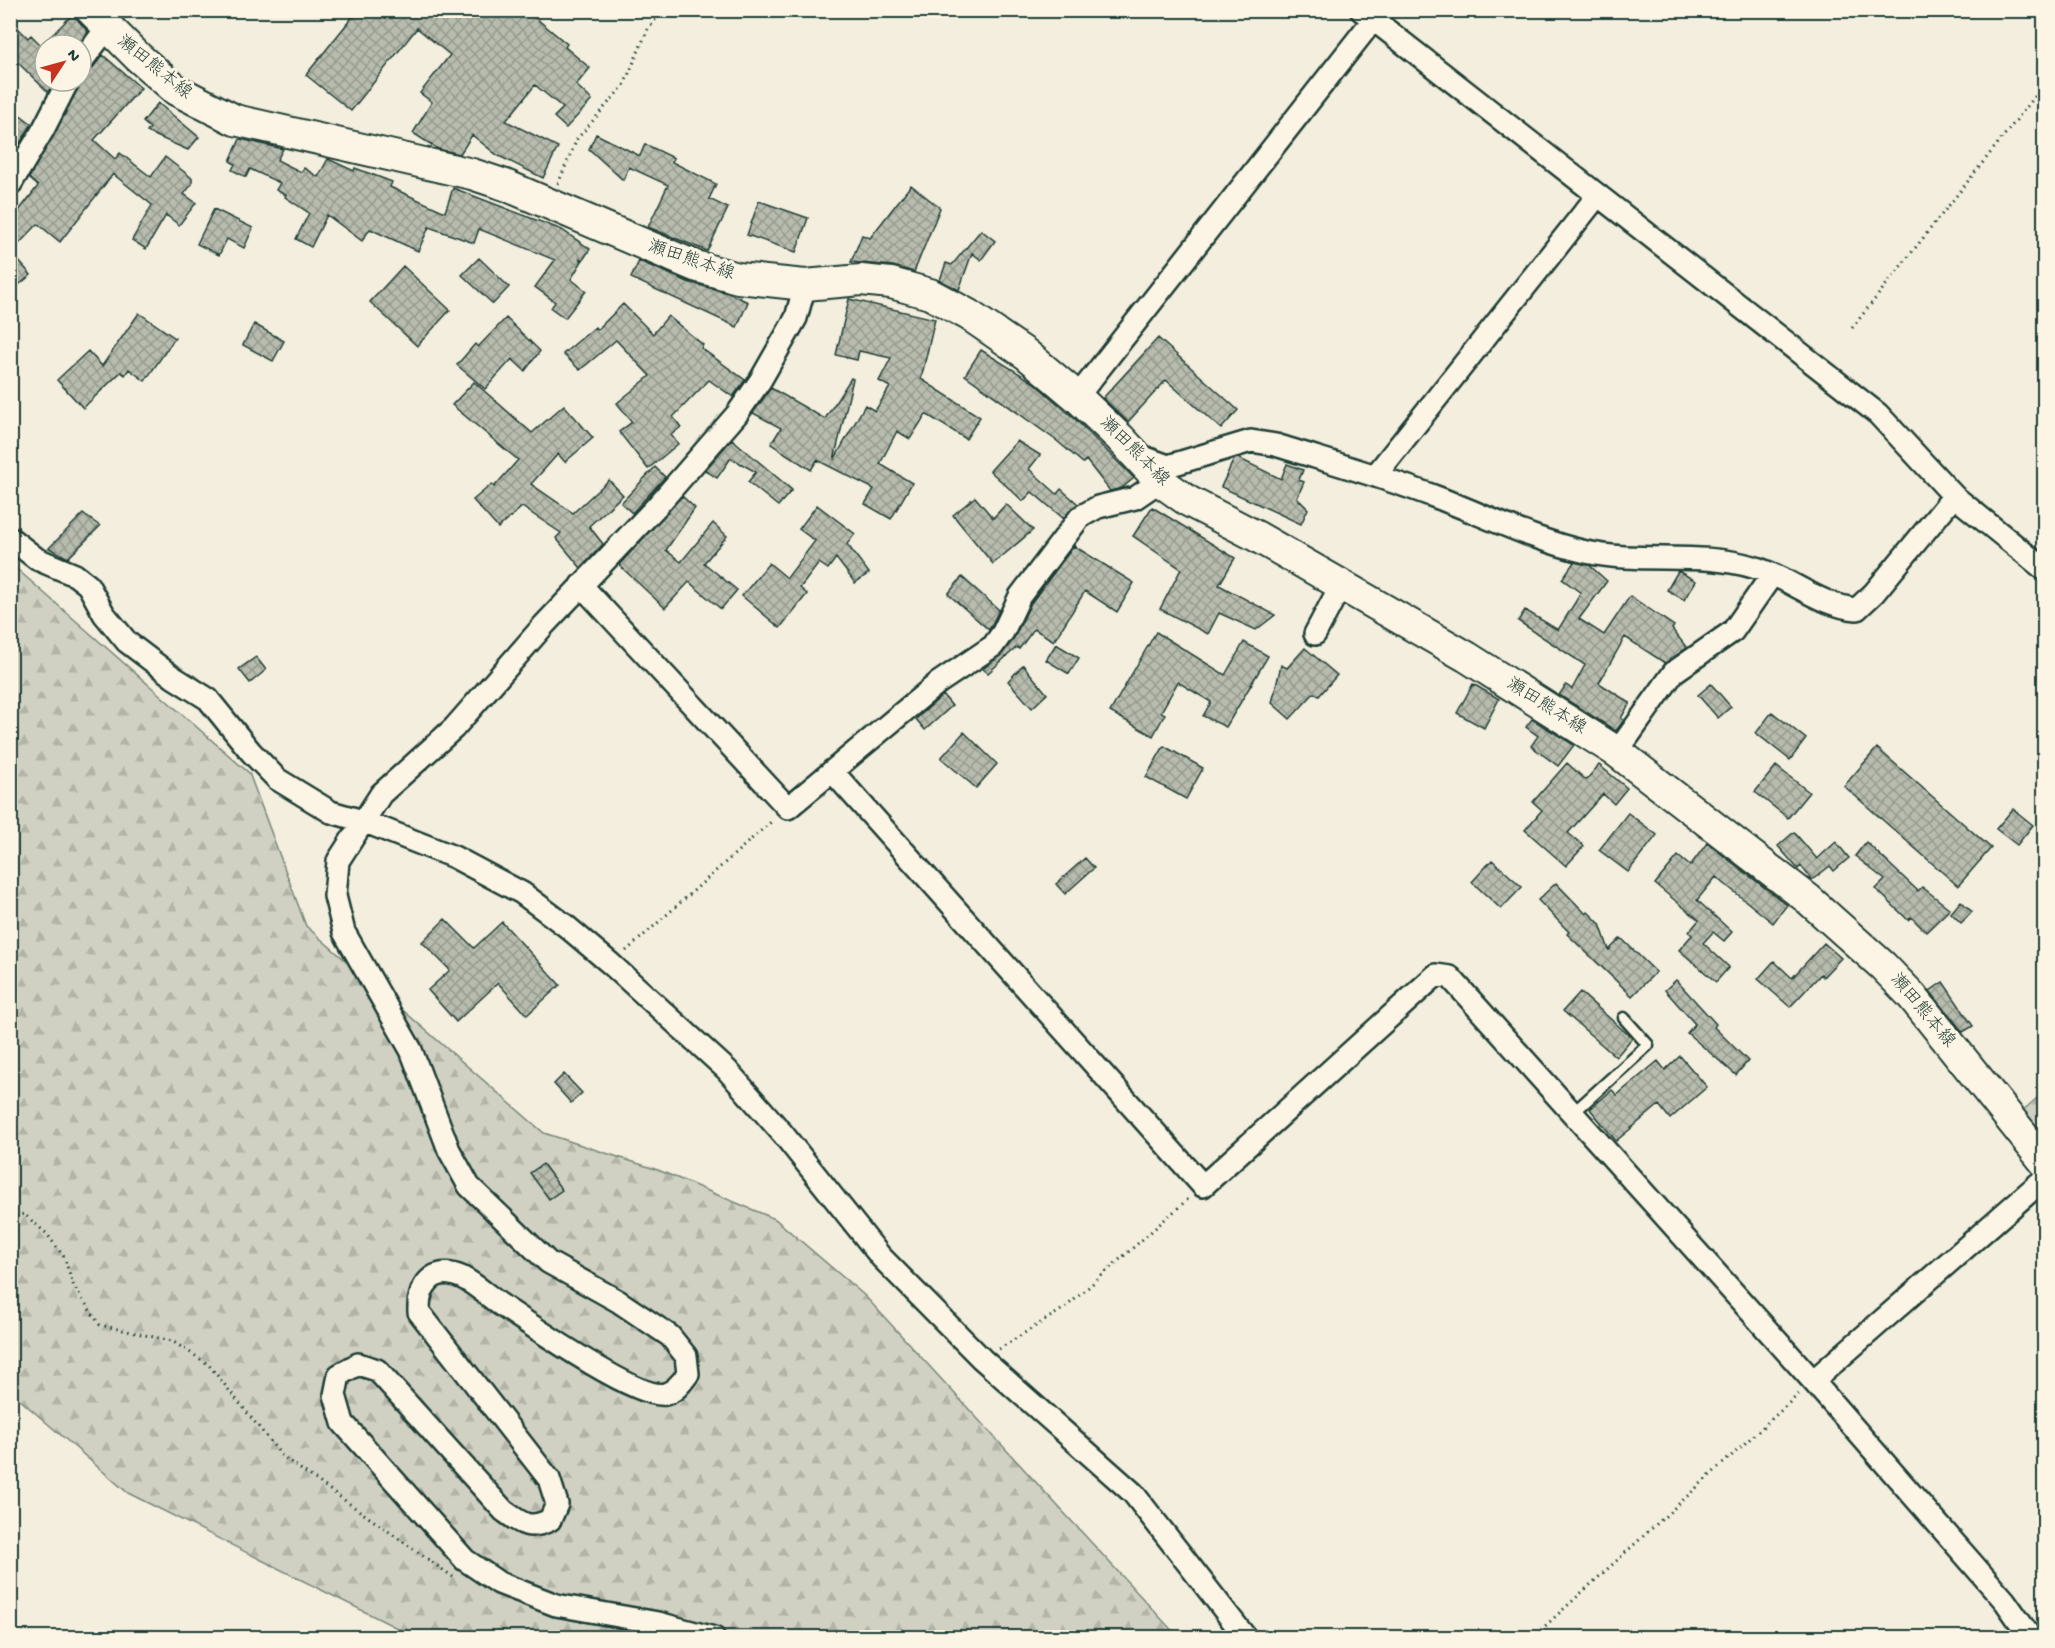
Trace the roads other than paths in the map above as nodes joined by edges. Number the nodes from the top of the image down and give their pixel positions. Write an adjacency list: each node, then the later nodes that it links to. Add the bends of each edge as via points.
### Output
1 (1367, 15): 6 (street); 8 (street)
2 (99, 20): 3 (street); 7 (main road, 瀬田熊本線, via 176,90 235,120 472,174 695,266 738,278)
3 (93, 34)
4 (62, 93): 5 (street)
5 (10, 185)
6 (1598, 195): 10 (street); 12 (street, via 1878,414)
7 (805, 285): 8 (main road, 瀬田熊本線, via 861,280 891,283 930,294 1026,354); 16 (street, via 796,318 736,414 657,506)
8 (1077, 397): 9 (main road, 瀬田熊本線)
9 (1136, 455): 10 (street, via 1168,466 1251,441); 11 (main road, 瀬田熊本線)
10 (1375, 476): 15 (street, via 1522,533 1587,552 1656,560 1728,561)
11 (1160, 481): 17 (main road, 瀬田熊本線, via 1188,501); 20 (street, via 1135,498 1080,516 1020,596 993,645 943,679)
12 (1954, 496): 14 (street); 15 (street, via 1857,609 1839,608)
13 (10, 538): 21 (street, via 37,559 75,575 88,585 104,614 127,642 208,699 277,779 331,812)
14 (2044, 569)
15 (1772, 575): 19 (street, via 1733,631 1674,672)
16 (581, 585): 20 (street, via 788,808); 21 (street, via 454,728 381,794)
17 (1341, 585): 18 (street); 19 (main road, 瀬田熊本線, via 1467,657)
18 (1316, 634)
19 (1617, 752): 24 (main road, 瀬田熊本線, via 1808,899 1883,966 1911,995)
20 (832, 771): 23 (street, via 1203,1186 1436,975 1450,977)
21 (363, 821): 27 (street, via 338,861 335,896 344,932 411,1050 449,1150 469,1186 548,1262 670,1336 686,1356 688,1374 679,1387 665,1395 643,1391 544,1334 460,1277 441,1274 426,1282 419,1295 419,1312 549,1479 557,1504 550,1520 536,1527 519,1522 504,1511 377,1370 358,1364 339,1375 335,1395 343,1423 465,1560 499,1583 556,1605 658,1623); 28 (street, via 454,857 522,893 611,964 727,1070 881,1257 982,1359 1133,1493)
22 (1624, 1018): 23 (lane, via 1648,1045)
23 (1572, 1114): 26 (street)
24 (2044, 1161)
25 (2044, 1179): 26 (street)
26 (1813, 1381): 29 (street, via 2005,1601)
27 (714, 1638)
28 (1246, 1638)
29 (2031, 1638)

